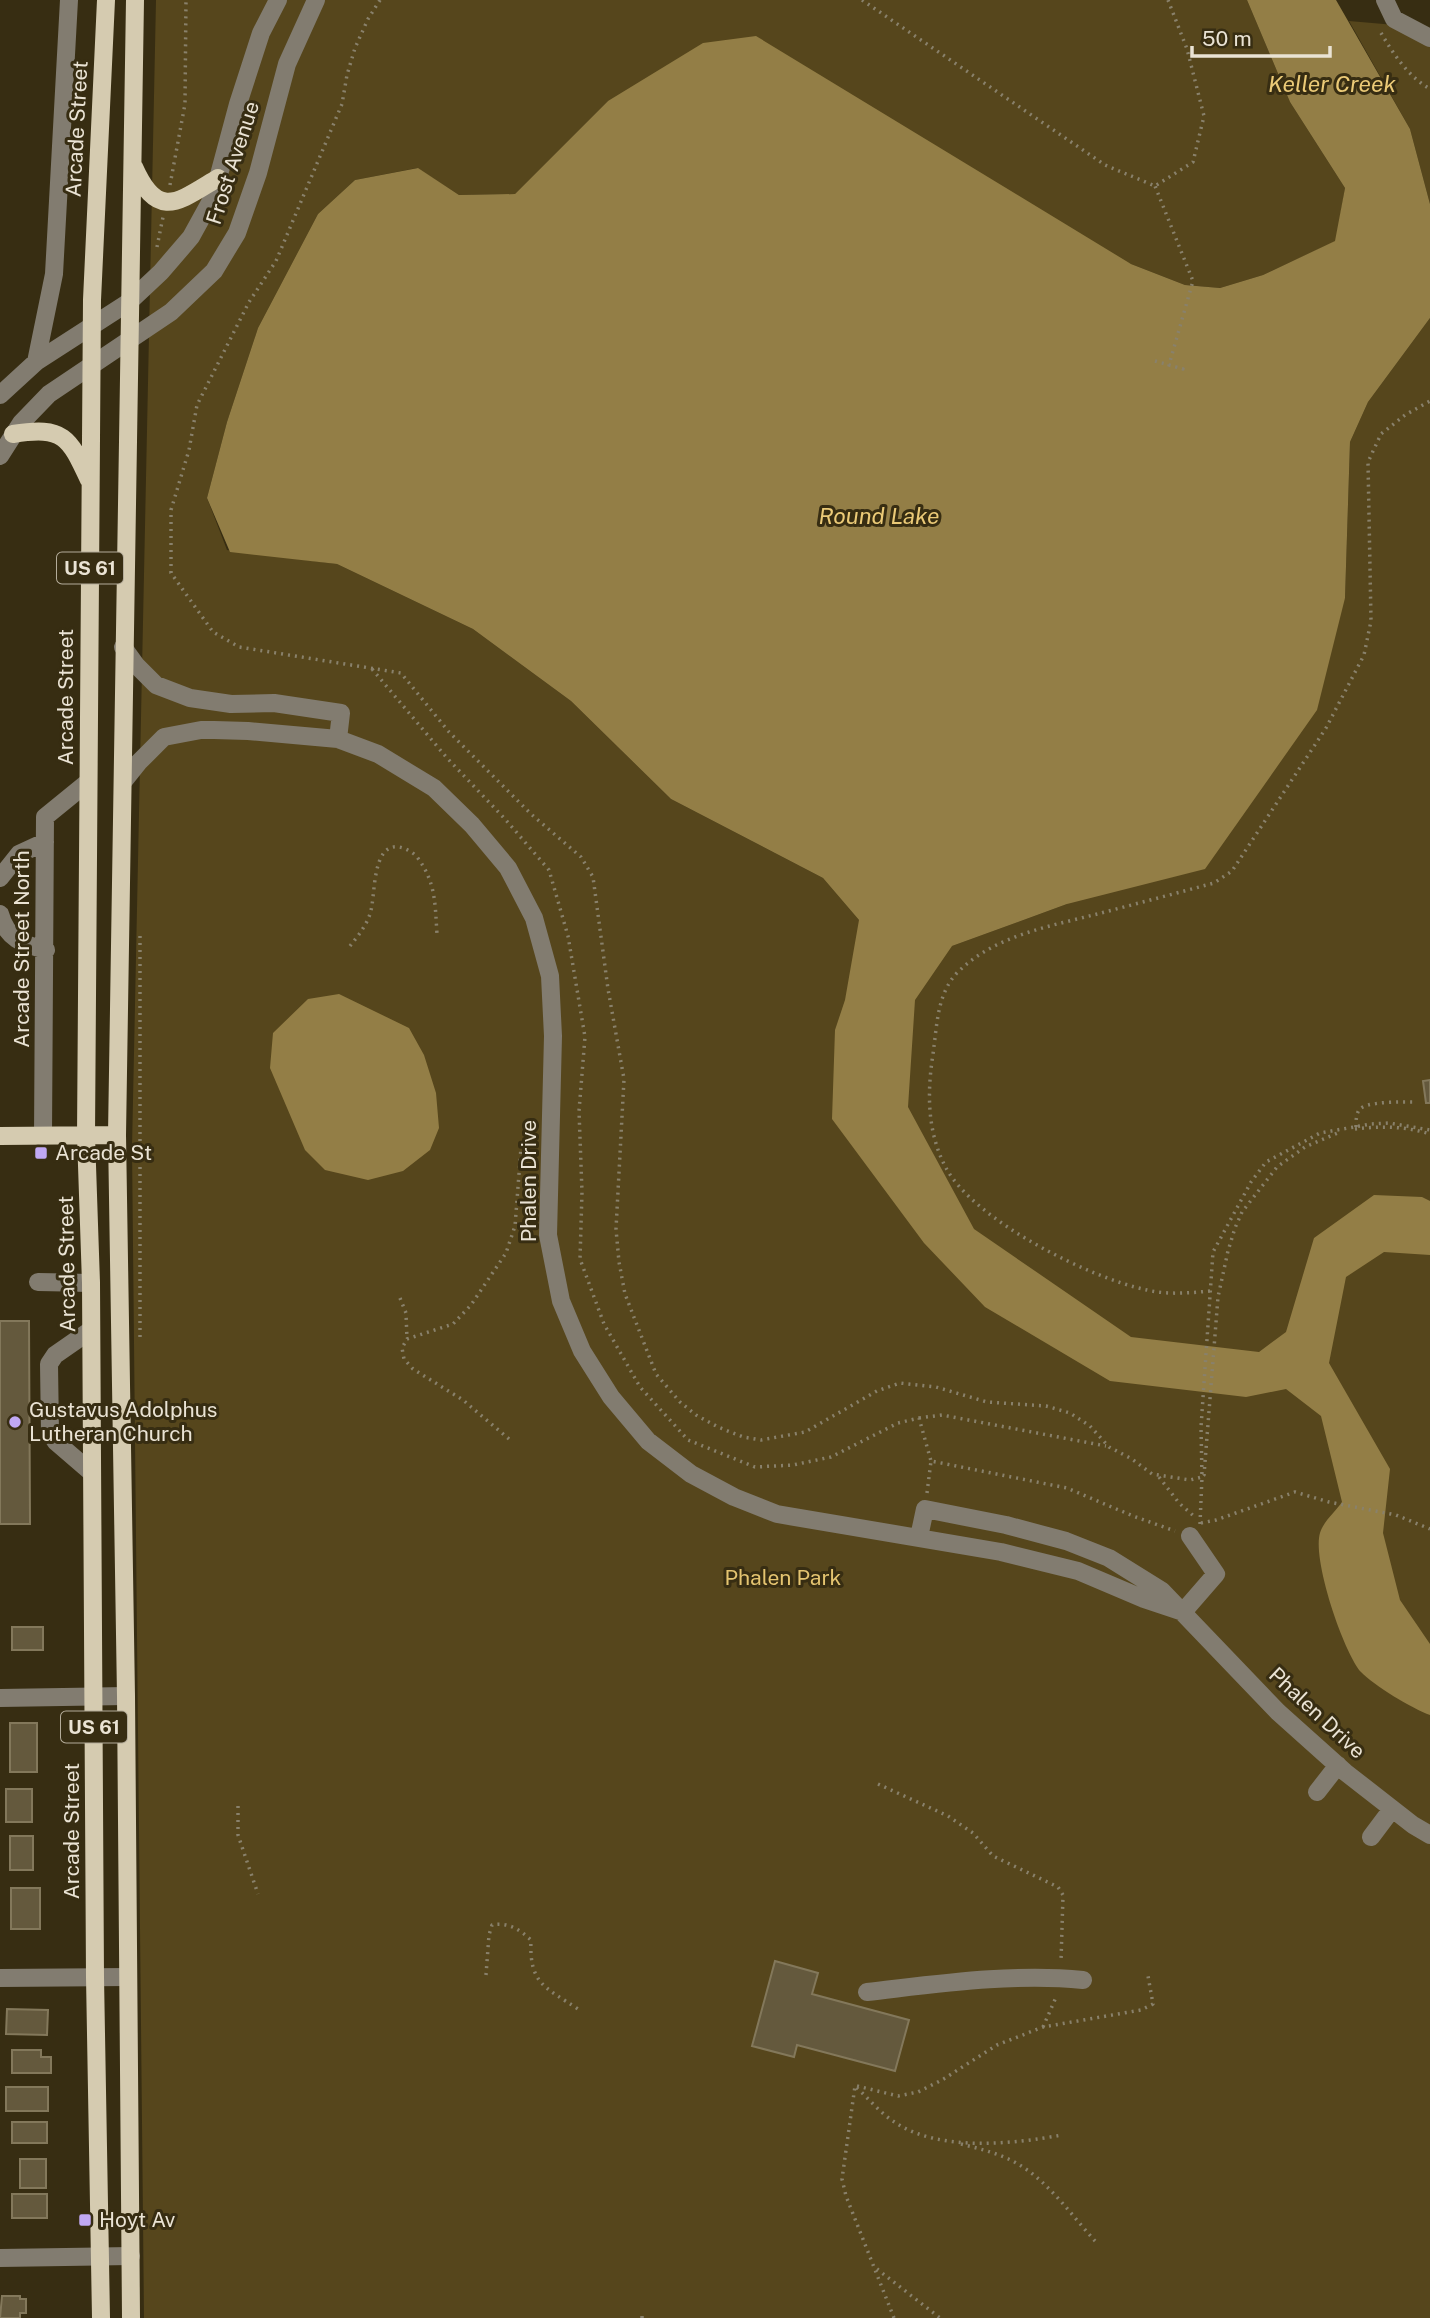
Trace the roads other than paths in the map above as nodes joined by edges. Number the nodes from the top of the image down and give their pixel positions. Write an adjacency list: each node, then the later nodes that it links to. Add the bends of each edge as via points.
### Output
1 (69, 0): 13 (street, via 54,274)
2 (106, 0): 11 (main road, Arcade Street / US 61)
3 (135, 0): 8 (main road, US 61)
4 (278, 0): 9 (street, Frost Avenue, via 261,33)
5 (316, 0): 12 (street, Frost Avenue, via 287,64 237,233 214,271 171,312)
6 (1385, 0): 7 (street, via 1394,19)
7 (1430, 38)
8 (132, 162): 9 (main road, via 143,187 153,198 166,202 183,199); 10 (main road, US 61)
9 (218, 178): 10 (street, Frost Avenue, via 191,237)
10 (129, 302): 11 (street, Frost Avenue); 12 (main road, US 61)
11 (92, 325): 13 (street, Frost Avenue); 14 (main road, Arcade Street / US 61)
12 (128, 342): 14 (street, Frost Avenue); 19 (main road, US 61)
13 (36, 362): 15 (street, Frost Avenue)
14 (92, 365): 16 (street, Frost Avenue, via 49,394); 18 (main road, Arcade Street / US 61)
15 (0, 395)
16 (13, 434): 17 (street, Frost Avenue); 18 (main road, via 55,433 73,445)
17 (0, 456)
18 (91, 483): 25 (main road, Arcade Street / US 61)
19 (123, 647): 20 (street, via 156,685); 26 (main road, US 61)
20 (214, 702): 21 (street); 22 (street)
21 (252, 704): 23 (street); 24 (street, via 341,713)
22 (214, 730): 23 (street, Phalen Drive); 26 (street, Phalen Drive, via 164,737)
23 (252, 731): 24 (street, Phalen Drive)
24 (338, 739): 40 (street, Phalen Drive, via 378,754 434,788 508,867 534,918 550,976 553,1036 548,1235 561,1301 582,1352 611,1398 648,1441 691,1474 734,1497 777,1514)
25 (88, 782): 27 (street, Arcade Street North, via 45,817); 34 (main road, Arcade Street / US 61)
26 (122, 782): 31 (main road, US 61)
27 (45, 842): 28 (street, via 19,854); 30 (street, Arcade Street North)
28 (0, 878)
29 (0, 914): 30 (street, via 4,927 23,945)
30 (46, 950): 33 (street, Arcade Street North)
31 (117, 1135): 34 (main road); 42 (main road, US 61)
32 (0, 1136): 33 (main road)
33 (43, 1136): 34 (main road)
34 (86, 1136): 36 (main road, Arcade Street / US 61)
35 (38, 1282): 36 (street)
36 (91, 1283): 37 (main road, Arcade Street / US 61)
37 (91, 1330): 38 (main road, Arcade Street / US 61); 38 (street, via 49,1364 50,1433)
38 (92, 1473): 43 (main road, Arcade Street / US 61)
39 (1196, 1530): 41 (street, via 1216,1574)
40 (919, 1537): 41 (street, Phalen Drive, via 1078,1571); 41 (street, Phalen Drive, via 925,1509 1066,1541 1109,1558 1162,1591)
41 (1183, 1612): 45 (street, Phalen Drive, via 1278,1712)
42 (126, 1696): 43 (street); 51 (main road, US 61)
43 (93, 1697): 44 (street); 50 (main road, Arcade Street / US 61)
44 (0, 1698)
45 (1338, 1765): 46 (street); 47 (street, Phalen Drive)
46 (1317, 1792)
47 (1392, 1809): 48 (street, Phalen Drive); 49 (street)
48 (1430, 1835)
49 (1371, 1837)
50 (95, 1977): 51 (street); 52 (street); 55 (main road, Arcade Street / US 61)
51 (128, 1977): 56 (main road, US 61)
52 (0, 1978)
53 (1083, 1980): 54 (street, via 942,1983)
54 (867, 1992)
55 (100, 2256): 56 (street); 57 (street); 58 (main road, Arcade Street / US 61)
56 (131, 2256): 59 (main road, US 61)
57 (0, 2258)
58 (101, 2318)
59 (131, 2318)

